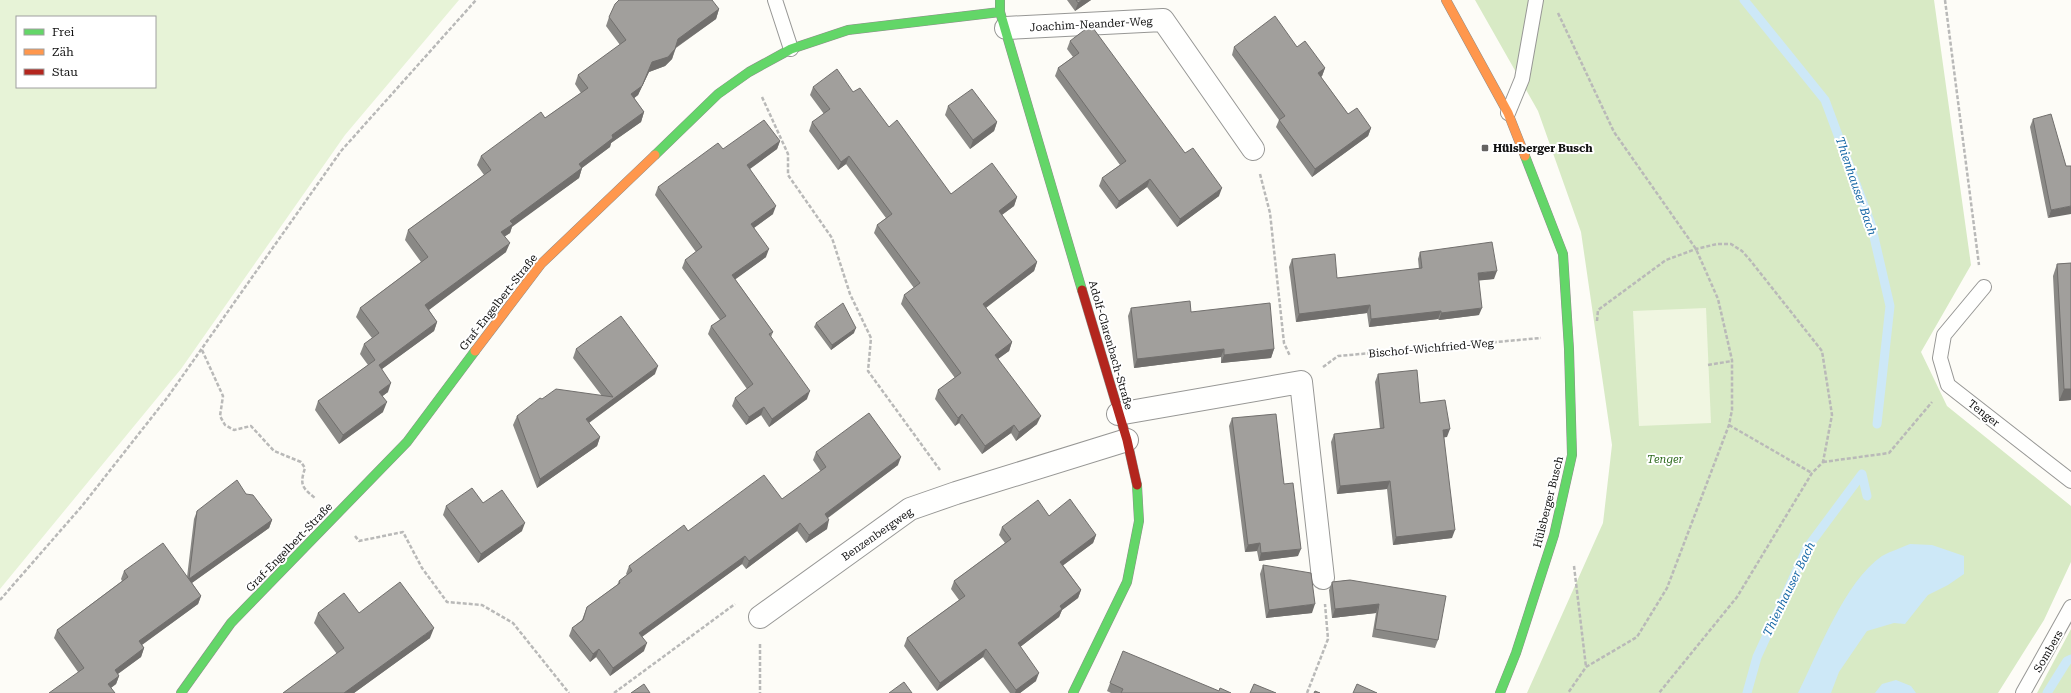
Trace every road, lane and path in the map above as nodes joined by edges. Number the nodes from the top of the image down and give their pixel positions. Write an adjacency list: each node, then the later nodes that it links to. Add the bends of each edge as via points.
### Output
1 (476, 0): 16 (path, via 341,151)
2 (775, 0): 9 (lane)
3 (1000, 0): 8 (street, Adolf-Clarenbach-Straße)
4 (1446, 0): 11 (street, Hülsberger Busch)
5 (1536, 0): 11 (lane, via 1522,79)
6 (1945, 0): 14 (path)
7 (1555, 6): 13 (path, via 1614,132)
8 (1003, 20): 9 (street, Graf-Engelbert-Straße, via 848,30); 12 (street, Joachim-Neander-Weg, via 1163,20); 21 (street, Adolf-Clarenbach-Straße)
9 (791, 49): 10 (street, Graf-Engelbert-Straße)
10 (749, 72): 27 (path, via 788,154 788,174 832,238 850,294 871,338 868,372); 28 (street, Graf-Engelbert-Straße, via 718,94 541,264 407,442)
11 (1508, 113): 15 (street, Hülsberger Busch, via 1564,254)
12 (1254, 149): 19 (path, via 1270,213 1284,343)
13 (1696, 249): 15 (path, Bischof-Wichfried-Weg, via 1666,260 1598,310 1594,334); 17 (path, via 1718,299); 24 (path, via 1731,244 1742,251 1822,351 1832,415)
14 (1984, 287): 20 (lane, via 1944,335 1940,358)
15 (1568, 337): 19 (path, Bischof-Wichfried-Weg, via 1338,356); 29 (street, Hülsberger Busch, via 1572,455)
16 (202, 349): 28 (path, via 223,396 220,416 225,425 234,430 251,426 274,451 301,462 305,468 301,481 303,488); 31 (path, via 82,506)
17 (1732, 361): 18 (path); 22 (path, via 1732,410)
18 (1708, 365)
19 (1301, 382): 21 (street); 30 (street)
20 (1948, 384): 24 (path, via 1889,453); 26 (lane, Tenger)
21 (1118, 414): 23 (street, Adolf-Clarenbach-Straße)
22 (1729, 425): 25 (path); 34 (path, via 1667,588 1637,637)
23 (1127, 440): 27 (street, Benzenbergweg); 39 (street, Adolf-Clarenbach-Straße, via 1138,485 1139,521 1128,574)
24 (1822, 462): 25 (path)
25 (1812, 473): 43 (path, via 1737,597)
26 (2071, 481)
27 (956, 493): 33 (street, Benzenbergweg, via 910,509)
28 (336, 515): 35 (street, Graf-Engelbert-Straße, via 232,623); 36 (path, via 359,541 404,532 422,568 447,602 482,605 513,623)
29 (1554, 535): 34 (path, via 1574,567); 41 (street, Hülsberger Busch, via 1516,653)
30 (1323, 578): 40 (path, via 1328,639)
31 (0, 600)
32 (2071, 607): 44 (lane, Sombers)
33 (760, 617): 37 (path, via 744,597); 38 (path)
34 (1586, 667): 42 (path)
35 (181, 693)
36 (569, 693)
37 (614, 693)
38 (760, 693)
39 (1074, 693)
40 (1307, 693)
41 (1500, 693)
42 (1568, 693)
43 (1660, 693)
44 (2023, 693)

